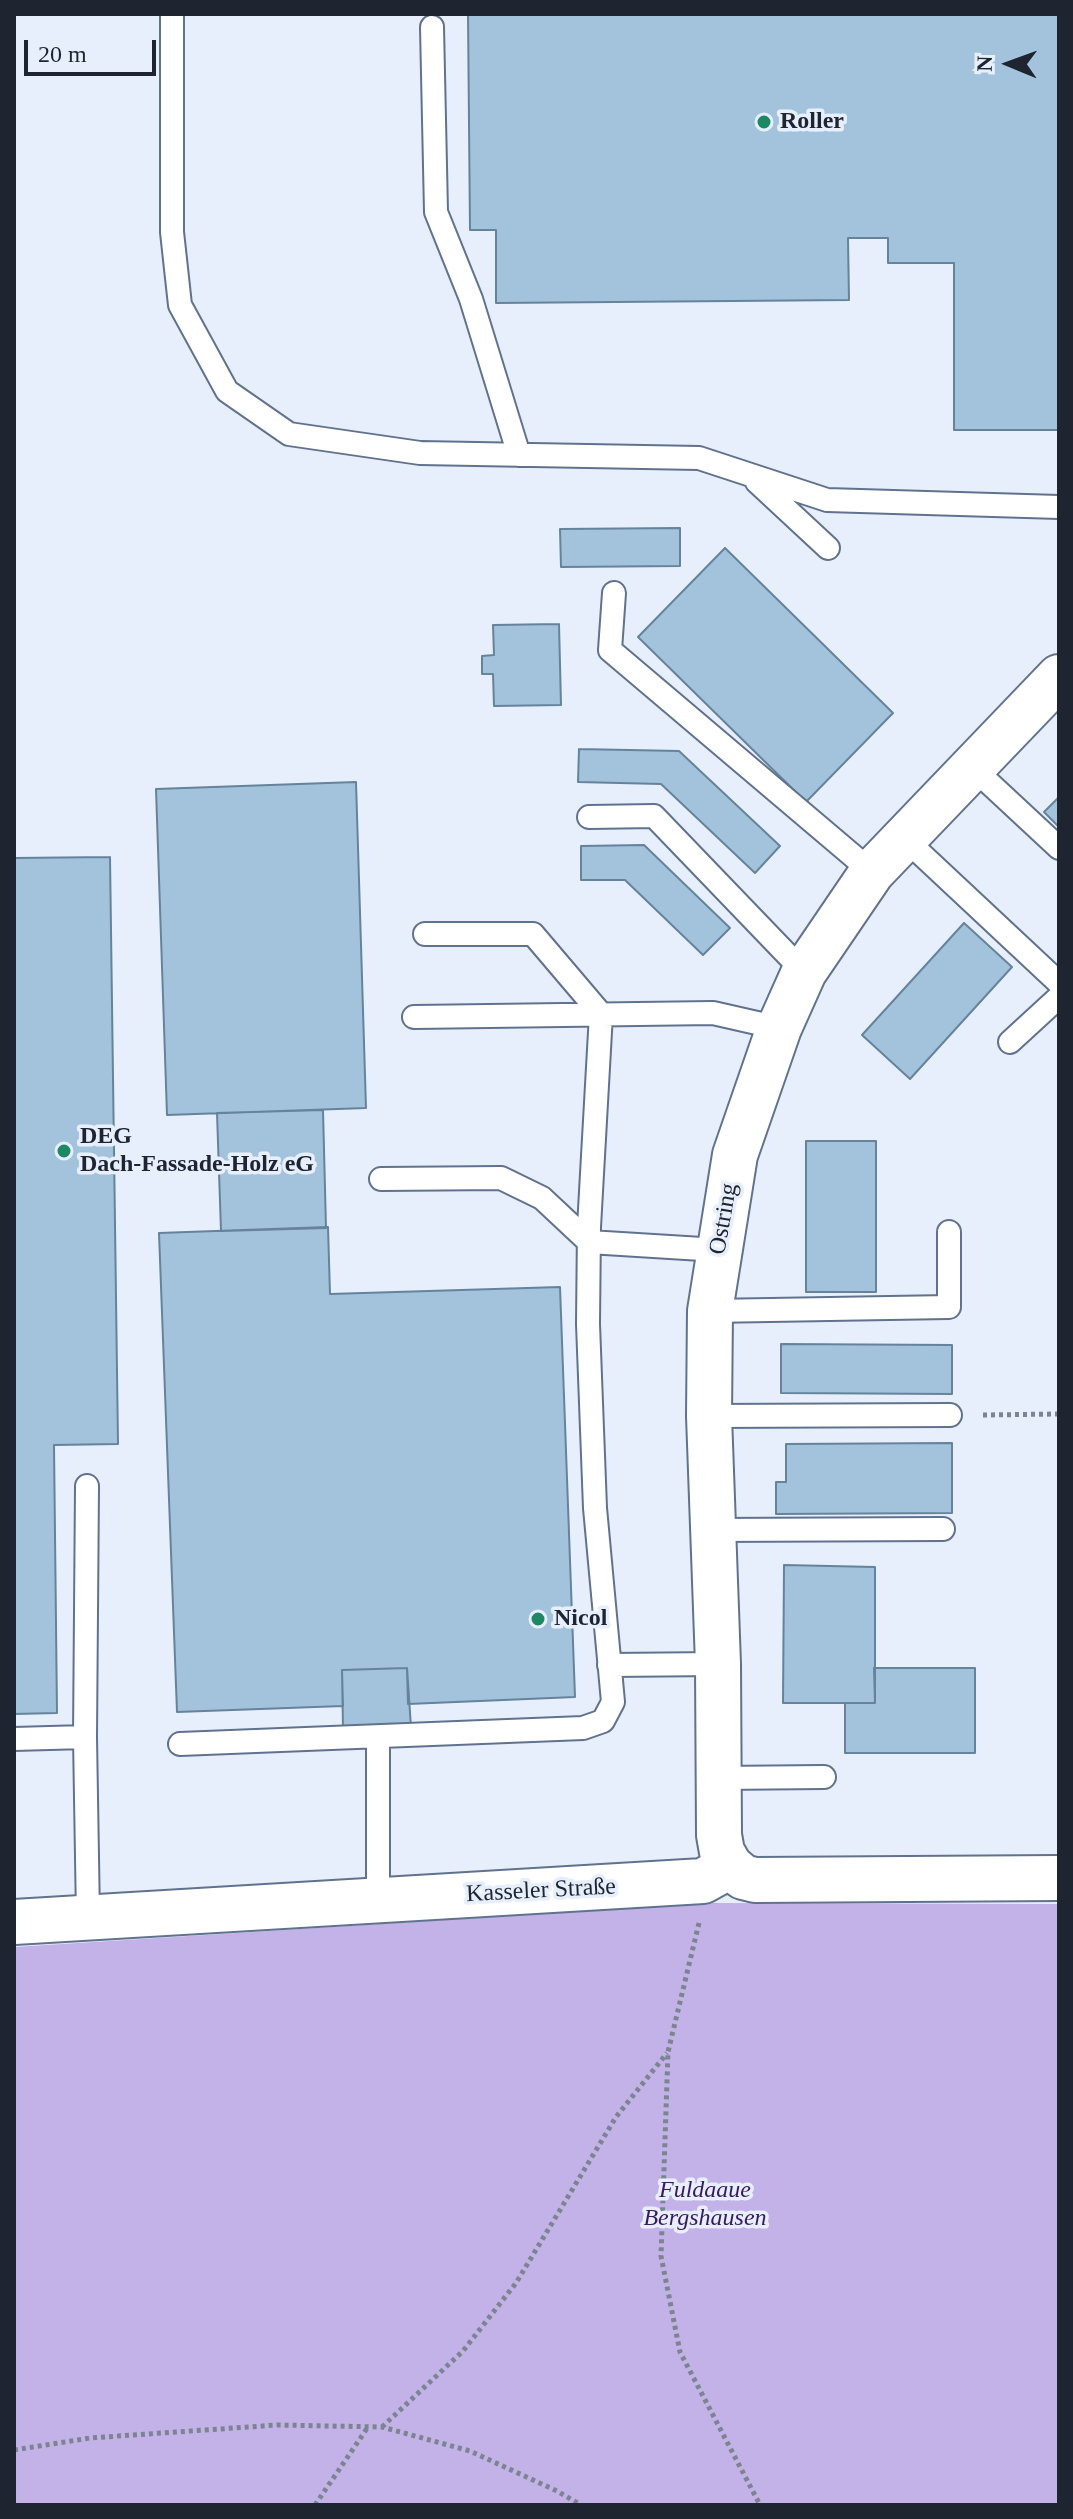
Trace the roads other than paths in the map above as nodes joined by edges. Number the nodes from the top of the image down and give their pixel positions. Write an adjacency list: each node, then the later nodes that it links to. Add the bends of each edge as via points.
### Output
1 (172, 14): 3 (lane, via 172,232 180,305 227,391 289,434 420,453)
2 (432, 27): 3 (lane, via 436,212 471,299)
3 (519, 455): 4 (lane, via 699,458)
4 (750, 475): 5 (lane, via 827,500); 6 (lane)
5 (1059, 507)
6 (828, 548)
7 (614, 593): 13 (lane, via 610,650)
8 (1059, 677): 9 (street, Ostring)
9 (973, 768): 11 (street, Ostring); 12 (lane)
10 (589, 817): 15 (lane, via 654,816)
11 (904, 838): 13 (street, Ostring); 16 (lane)
12 (1059, 848)
13 (872, 872): 15 (street, Ostring)
14 (425, 934): 18 (lane, via 533,934)
15 (804, 972): 20 (street, Ostring)
16 (1059, 983)
17 (1059, 997): 21 (lane)
18 (601, 1014): 19 (lane); 20 (lane, via 713,1013); 24 (lane)
19 (414, 1017)
20 (779, 1028): 25 (street, Ostring, via 735,1155)
21 (1010, 1042)
22 (381, 1179): 24 (lane, via 501,1178 542,1198)
23 (949, 1232): 26 (lane, via 949,1307)
24 (589, 1242): 25 (lane); 33 (lane, via 595,1508)
25 (718, 1250): 26 (street, Ostring)
26 (710, 1311): 28 (street, Ostring)
27 (950, 1415): 28 (lane)
28 (709, 1416): 31 (street, Ostring)
29 (87, 1486): 34 (lane)
30 (943, 1529): 31 (lane)
31 (712, 1530): 32 (street, Ostring)
32 (718, 1664): 33 (lane); 39 (street, Ostring)
33 (609, 1665): 35 (lane, via 613,1702 603,1721 583,1728)
34 (85, 1737): 36 (lane); 43 (lane)
35 (378, 1738): 37 (lane); 42 (lane)
36 (14, 1739)
37 (180, 1744)
38 (824, 1777): 39 (lane)
39 (718, 1778): 40 (street, Ostring, via 722,1852)
40 (716, 1874): 41 (street, Kasseler Straße, via 755,1880); 42 (street, Kasseler Straße)
41 (1059, 1878)
42 (378, 1901): 43 (street, Kasseler Straße)
43 (88, 1917): 44 (street, Kasseler Straße)
44 (14, 1922)

